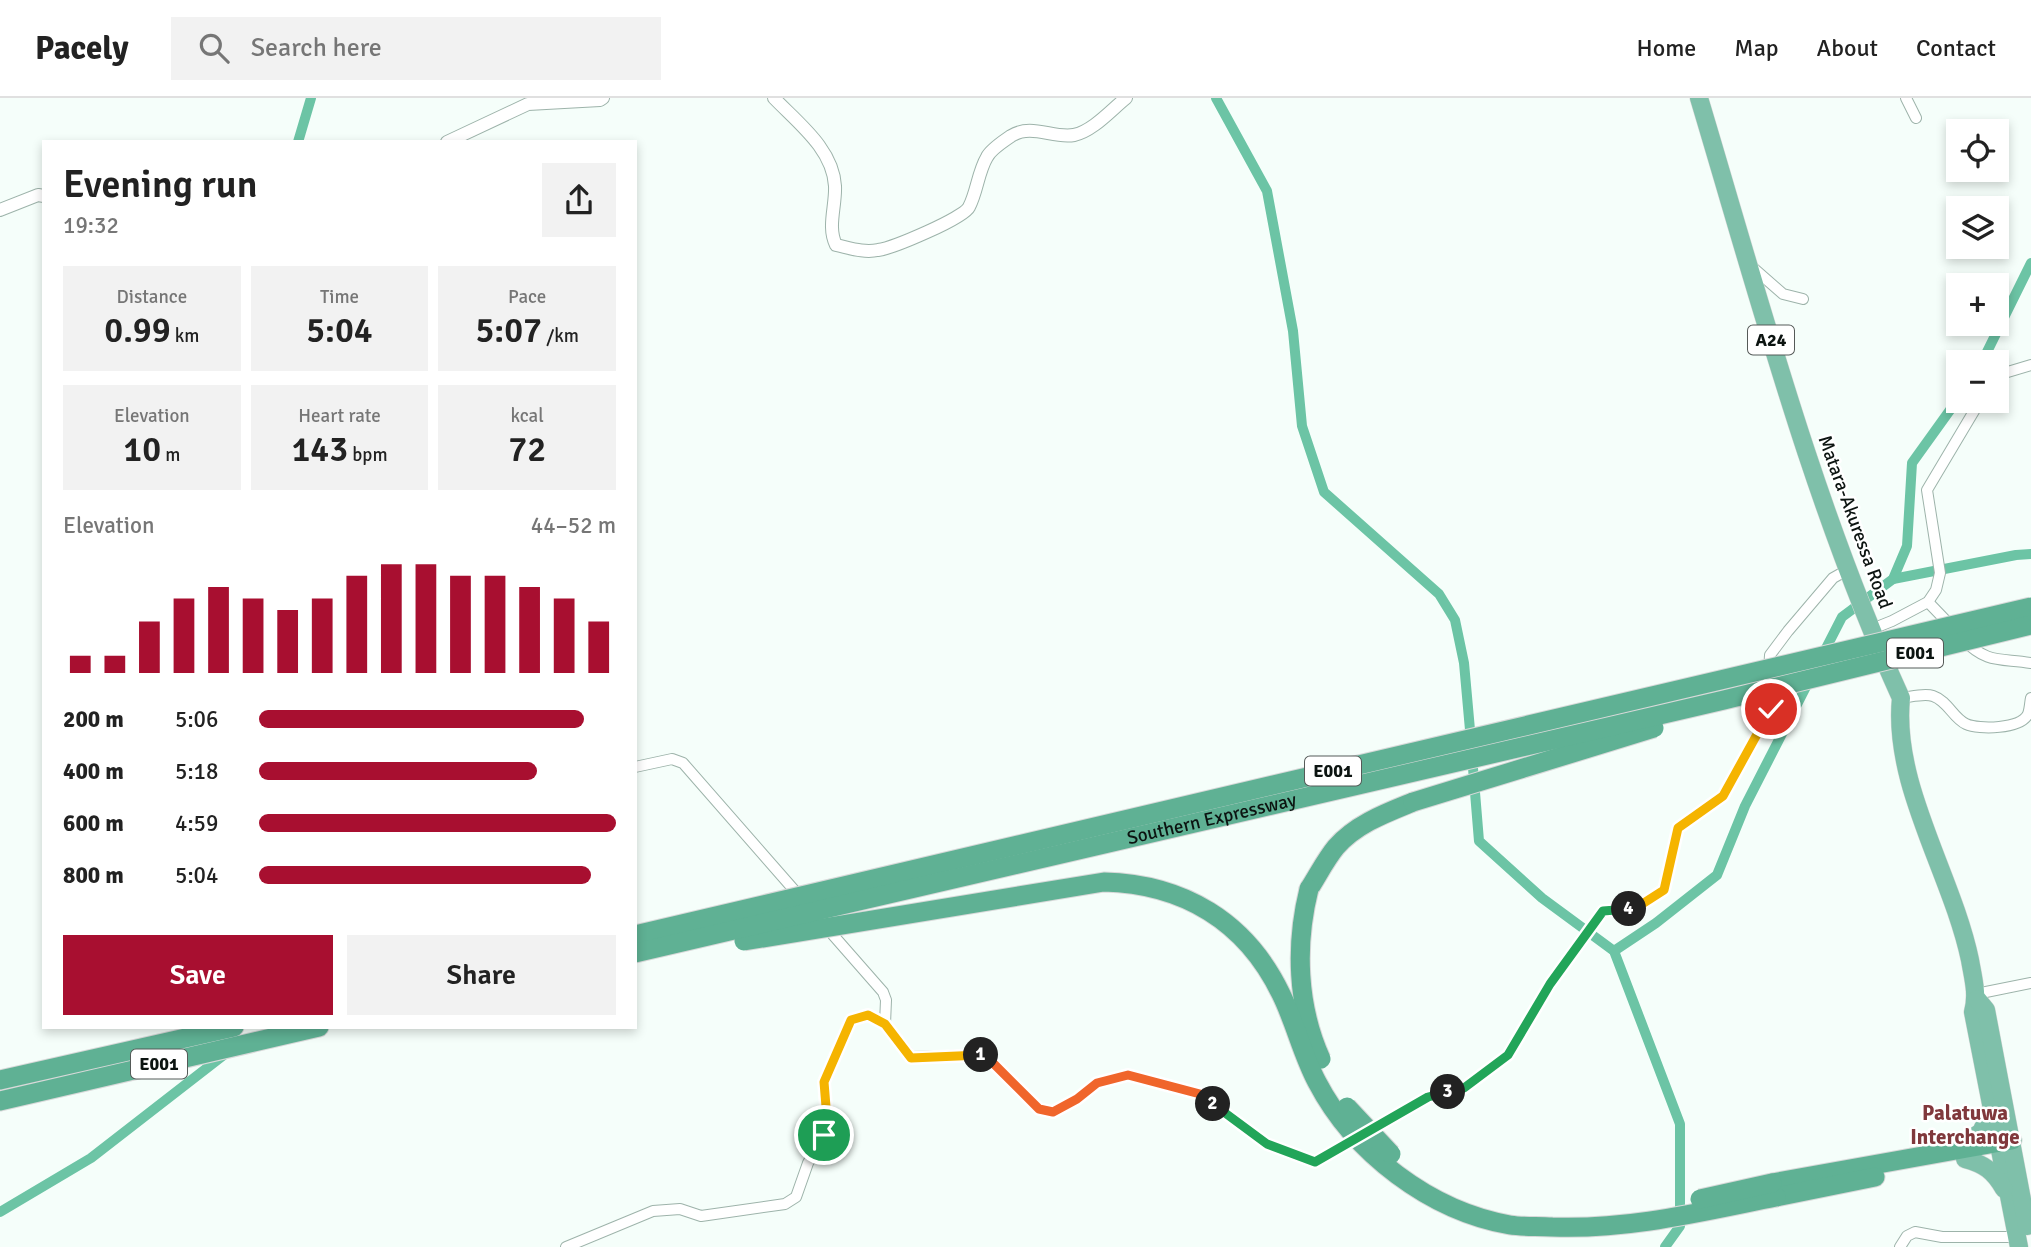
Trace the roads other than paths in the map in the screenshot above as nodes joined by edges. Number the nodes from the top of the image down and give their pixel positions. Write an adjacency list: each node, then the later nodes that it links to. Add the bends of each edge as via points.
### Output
1 (603, 98): 7 (street, via 528,104)
2 (774, 98): 3 (street, via 822,148 832,169 831,236 836,245 861,251 893,246 959,218 968,210 988,155 1014,134 1034,130 1076,134)
3 (1126, 98)
4 (1699, 98): 10 (highway, Matara-Akuressa Road / A24)
5 (1906, 98): 6 (street, via 1918,118)
6 (1914, 98)
7 (451, 140)
8 (42, 196): 9 (street)
9 (0, 210)
10 (1749, 264): 11 (street, via 1783,294); 15 (highway, Matara-Akuressa Road / A24, via 1784,385)
11 (1803, 299)
12 (2031, 365): 13 (street)
13 (2009, 372)
14 (1973, 413): 16 (street, via 1927,490 1940,573)
15 (1850, 574): 18 (highway, Matara-Akuressa Road / A24); 30 (street, via 1833,578 1770,655 1769,714 1723,796 1678,828 1664,890 1636,908 1603,911 1550,984 1508,1055 1464,1088 1428,1097 1315,1162 1267,1144 1200,1094 1128,1075 1097,1083 1053,1112 1039,1109 985,1055 911,1058)
16 (1928, 602): 18 (street, via 1892,621); 20 (street, via 1977,653 1994,660)
17 (2031, 607): 25 (highway, Southern Expressway / E001, bridge)
18 (1870, 624): 22 (highway, Matara-Akuressa Road / A24)
19 (2031, 625): 21 (highway, Southern Expressway / E001, bridge)
20 (2031, 663)
21 (1798, 682): 26 (highway, Southern Expressway / E001, bridge); 38 (highway, bridge, via 1378,816 1336,846 1309,889 1302,916 1299,973 1315,1047 1346,1107 1408,1168 1474,1205 1551,1220 1640,1213)
22 (1901, 698): 23 (street, via 1936,696 1964,723 1981,728 2022,720); 29 (highway, Matara-Akuressa Road / A24, via 1906,774 1963,928)
23 (2031, 698)
24 (637, 766): 30 (street, via 672,759 683,763 883,992)
25 (637, 935)
26 (637, 953)
27 (637, 961): 38 (highway, bridge, via 1063,887 1132,883 1202,906 1247,941 1281,992 1316,1080 1334,1111 1360,1143 1412,1185 1448,1206 1512,1226 1592,1228 1652,1222)
28 (2031, 983): 29 (street)
29 (1977, 996): 35 (highway, Matara-Akuressa Road / A24, via 1973,1012); 36 (highway, Matara-Akuressa Road / A24, via 1986,1010)
30 (885, 1024): 42 (street, via 868,1015 851,1020 824,1082 824,1135 796,1197 785,1204 701,1216 680,1209 653,1210)
31 (225, 1029): 33 (highway, E001)
32 (309, 1029): 34 (highway, E001)
33 (0, 1080)
34 (0, 1101)
35 (1992, 1108): 36 (highway, Matara-Akuressa Road / A24); 37 (highway, via 1981,1132)
36 (2006, 1146): 37 (highway); 39 (highway, Matara-Akuressa Road / A24); 41 (highway, Matara-Akuressa Road / A24)
37 (1961, 1154): 38 (highway); 39 (highway, via 1992,1170)
38 (1774, 1190)
39 (2010, 1202): 41 (highway, Matara-Akuressa Road / A24)
40 (1961, 1242): 41 (street); 43 (street, via 1915,1232)
41 (2022, 1244)
42 (566, 1247)
43 (1900, 1247)

